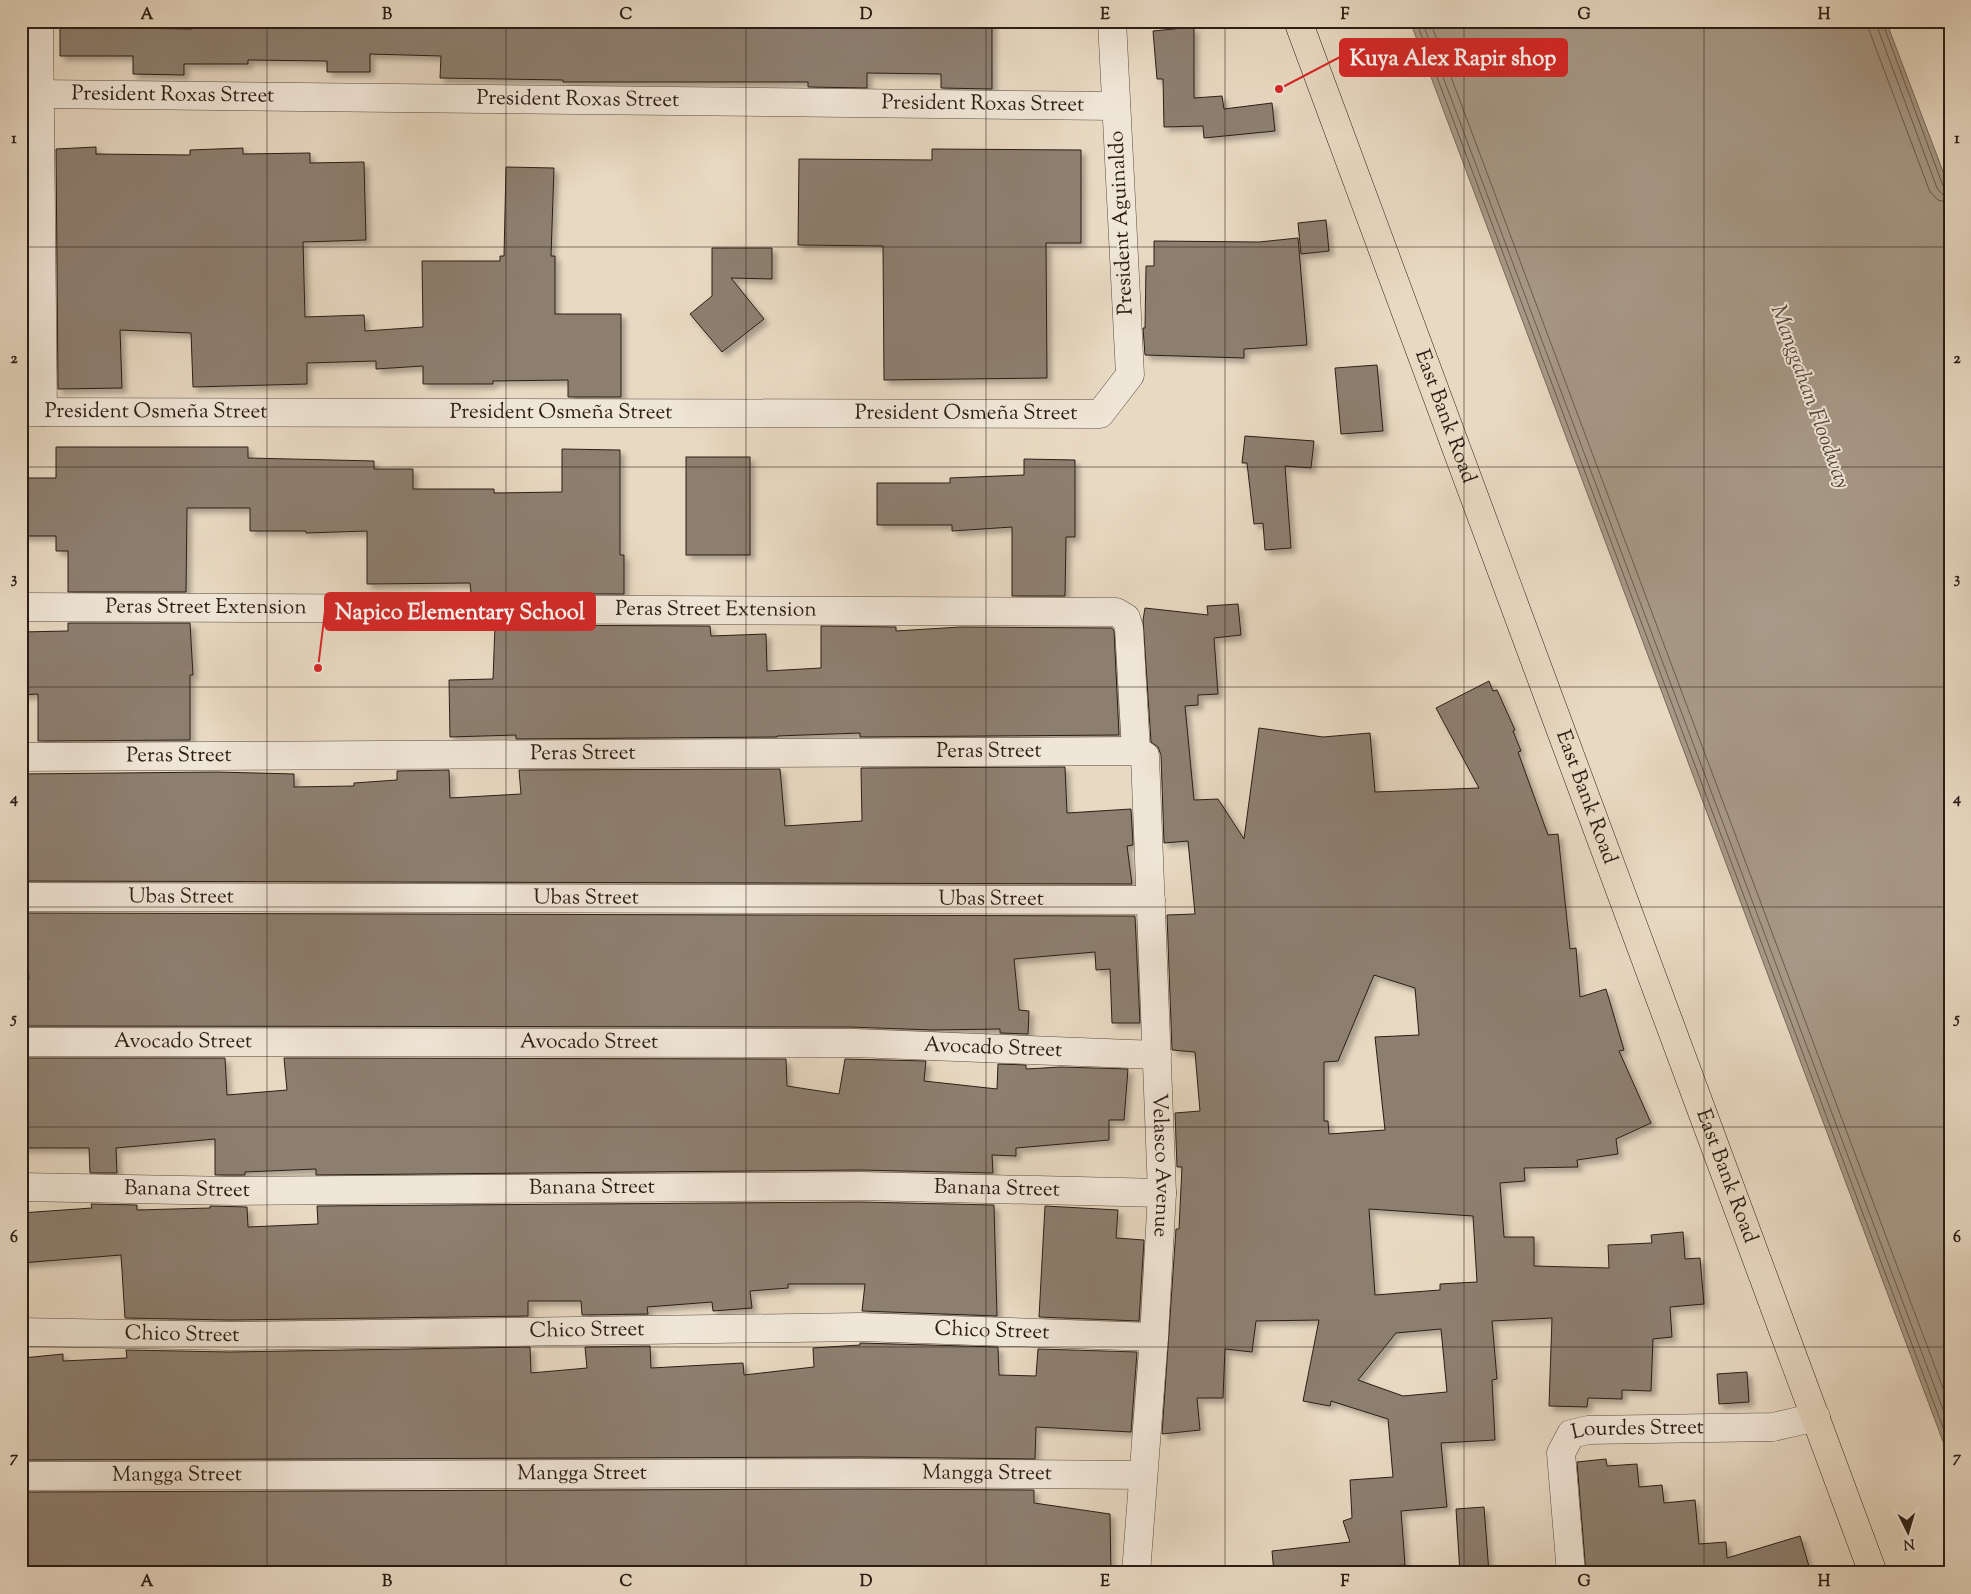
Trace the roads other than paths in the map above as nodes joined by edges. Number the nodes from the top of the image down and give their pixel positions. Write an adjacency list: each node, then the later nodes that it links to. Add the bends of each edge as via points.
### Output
1 (39, 21): 4 (street)
2 (1112, 21): 5 (street, President Aguinaldo)
3 (1298, 21): 19 (main road, East Bank Road)
4 (38, 94): 5 (street, President Roxas Street); 6 (street)
5 (1116, 106): 7 (street, President Aguinaldo, via 1130,375)
6 (32, 412): 7 (street, President Osmeña Street)
7 (1100, 414)
8 (21, 607): 9 (street, Peras Street Extension, via 1116,612 1126,618 1130,628)
9 (1140, 754): 10 (street, Peras Street); 12 (street, Velasco Avenue)
10 (21, 757)
11 (21, 897): 12 (street, Ubas Street)
12 (1151, 900): 14 (street, Velasco Avenue)
13 (21, 1042): 14 (street, Avocado Street, via 855,1043)
14 (1157, 1054): 16 (street, Velasco Avenue)
15 (21, 1187): 16 (street, Banana Street, via 235,1191 860,1186)
16 (1162, 1193): 18 (street, Velasco Avenue)
17 (21, 1332): 18 (street, Chico Street, via 230,1336 860,1327)
18 (1154, 1337): 20 (street, Velasco Avenue)
19 (1816, 1417): 23 (street, Lourdes Street, via 1773,1428 1588,1430 1570,1434 1561,1453); 24 (main road, East Bank Road)
20 (1143, 1475): 21 (street, Mangga Street); 22 (street, Velasco Avenue)
21 (21, 1476)
22 (1136, 1573)
23 (1571, 1573)
24 (1874, 1573)

